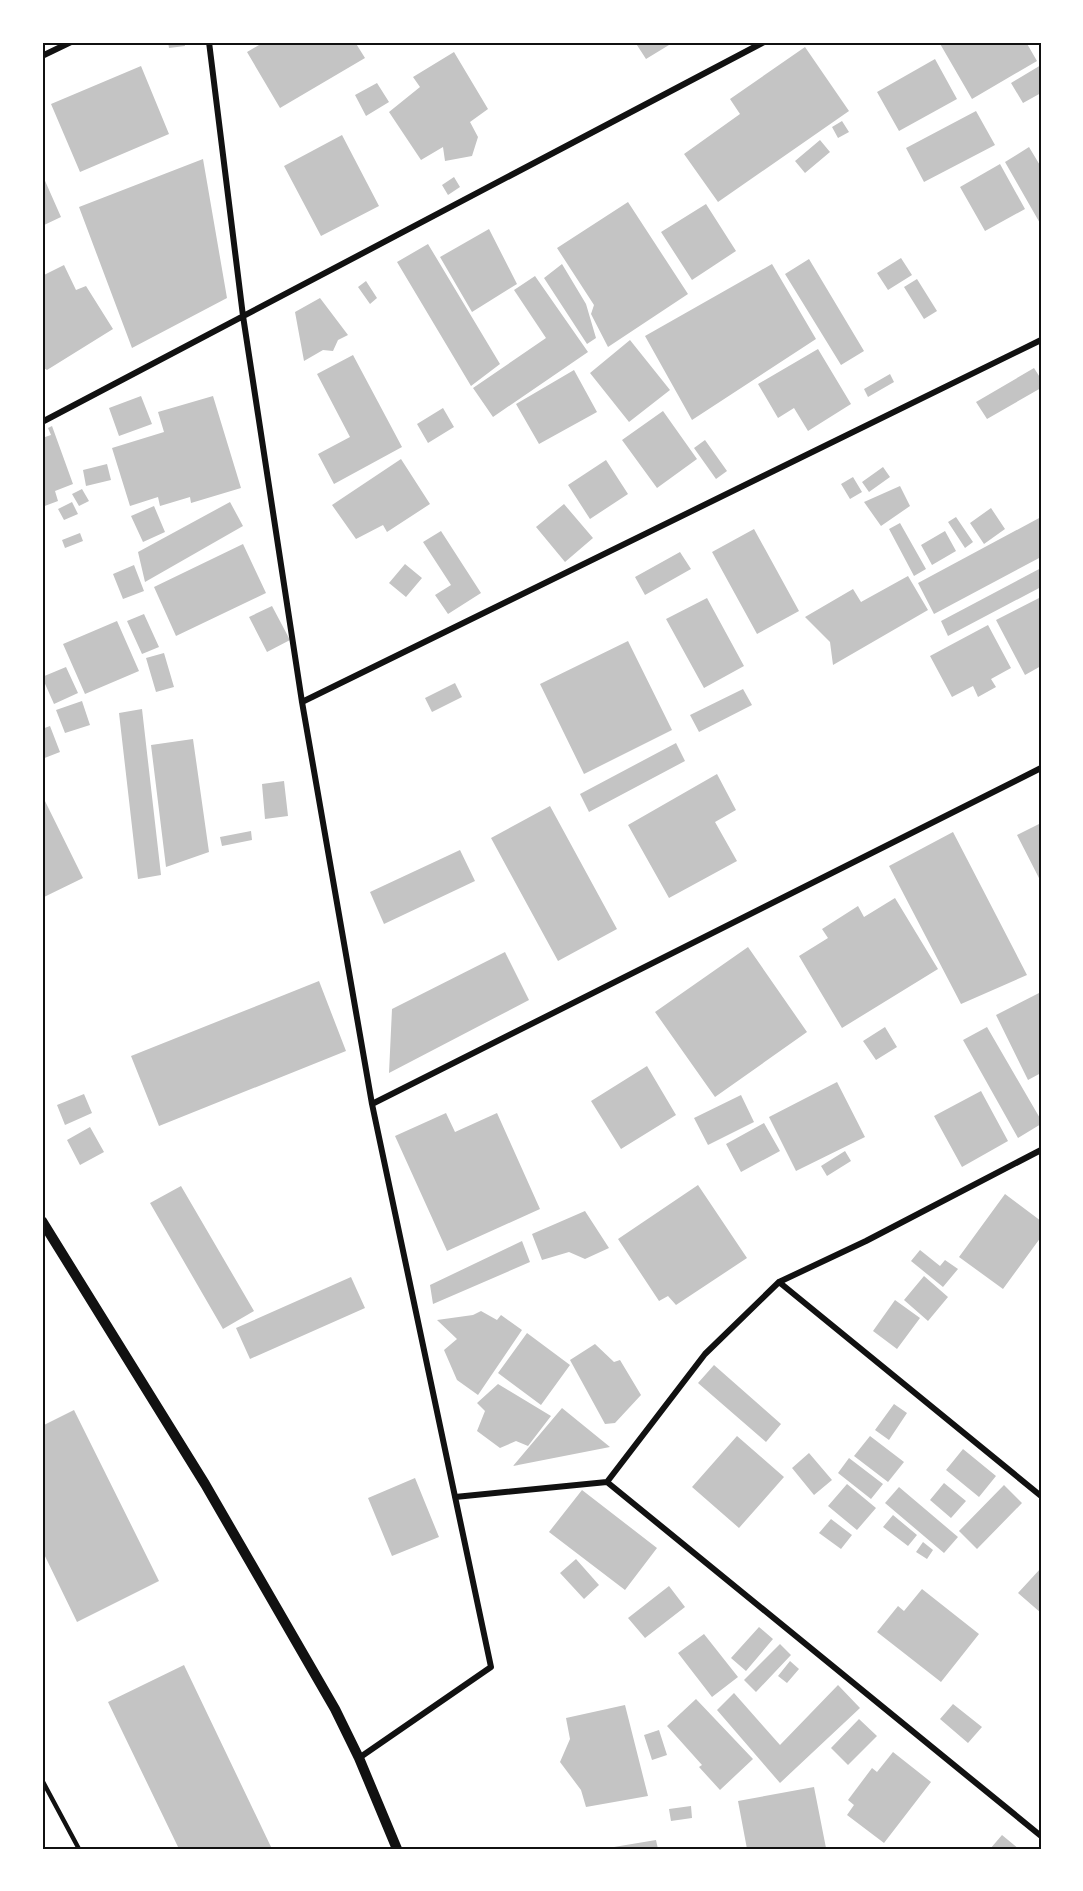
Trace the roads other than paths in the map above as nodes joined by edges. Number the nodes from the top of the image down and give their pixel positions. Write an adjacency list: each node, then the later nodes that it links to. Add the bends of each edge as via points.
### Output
1 (71, 42): 4 (street)
2 (209, 42): 5 (street)
3 (764, 42): 5 (street)
4 (42, 56)
5 (243, 316): 7 (street); 8 (street)
6 (1041, 340): 8 (street)
7 (42, 422)
8 (302, 702): 10 (street)
9 (1041, 768): 10 (street)
10 (372, 1104): 16 (street)
11 (1041, 1150): 13 (street)
12 (42, 1221): 17 (street, via 205,1484 335,1709)
13 (779, 1282): 14 (street, via 705,1354); 15 (street)
14 (607, 1482): 16 (street); 19 (street)
15 (1041, 1496)
16 (455, 1497): 17 (street, via 491,1667)
17 (359, 1758): 21 (street)
18 (42, 1780): 20 (lane)
19 (1041, 1836)
20 (79, 1849)
21 (397, 1849)

